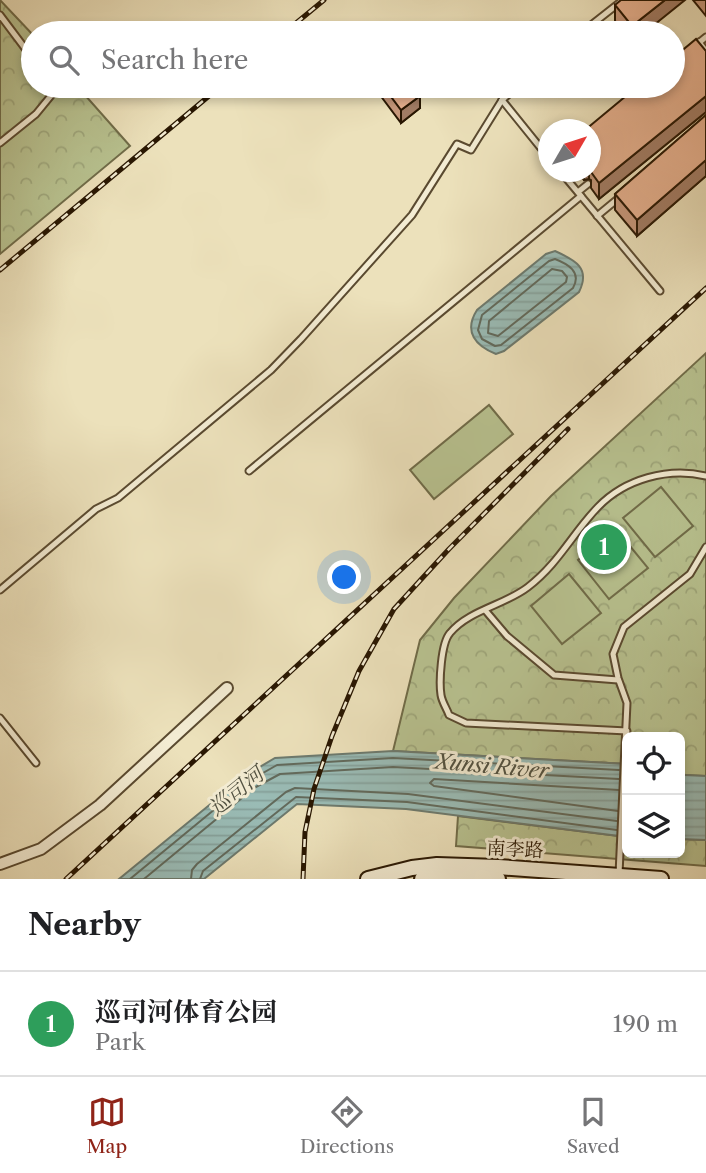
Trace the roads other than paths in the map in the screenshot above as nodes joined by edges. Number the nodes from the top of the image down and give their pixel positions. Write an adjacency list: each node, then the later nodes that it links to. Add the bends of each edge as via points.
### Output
1 (623, 0): 3 (lane)
2 (0, 15): 5 (lane)
3 (596, 21)
4 (706, 37): 6 (lane)
5 (21, 43)
6 (699, 43): 7 (lane); 8 (lane)
7 (690, 50)
8 (706, 51)
9 (49, 98): 12 (lane)
10 (504, 98): 11 (lane)
11 (502, 100): 13 (lane); 23 (lane, via 471,150 457,144 412,215 271,370)
12 (0, 143)
13 (538, 145)
14 (570, 182): 17 (lane)
15 (587, 184): 17 (lane)
16 (627, 192): 18 (lane)
17 (580, 194): 18 (lane); 20 (lane)
18 (597, 216): 19 (lane)
19 (660, 291)
20 (249, 471)
21 (706, 476): 24 (lane, via 657,474 620,489 598,506 547,572 522,592)
22 (706, 547): 25 (lane, via 690,574 624,627 614,654)
23 (0, 590)
24 (485, 610): 25 (lane, via 507,636 554,675); 28 (lane, via 450,633 443,646 441,696 449,715 466,723)
25 (618, 680): 28 (lane, via 627,703)
26 (228, 688): 31 (street, via 100,805 41,849)
27 (0, 718): 29 (lane)
28 (627, 731)
29 (36, 763)
30 (624, 795): 32 (lane)
31 (0, 864)
32 (619, 876): 33 (main road, 南李路, via 437,865); 36 (main road, 南李路)
33 (368, 879)
34 (422, 879): 35 (main road, 南李路)
35 (498, 879)
36 (661, 879)

